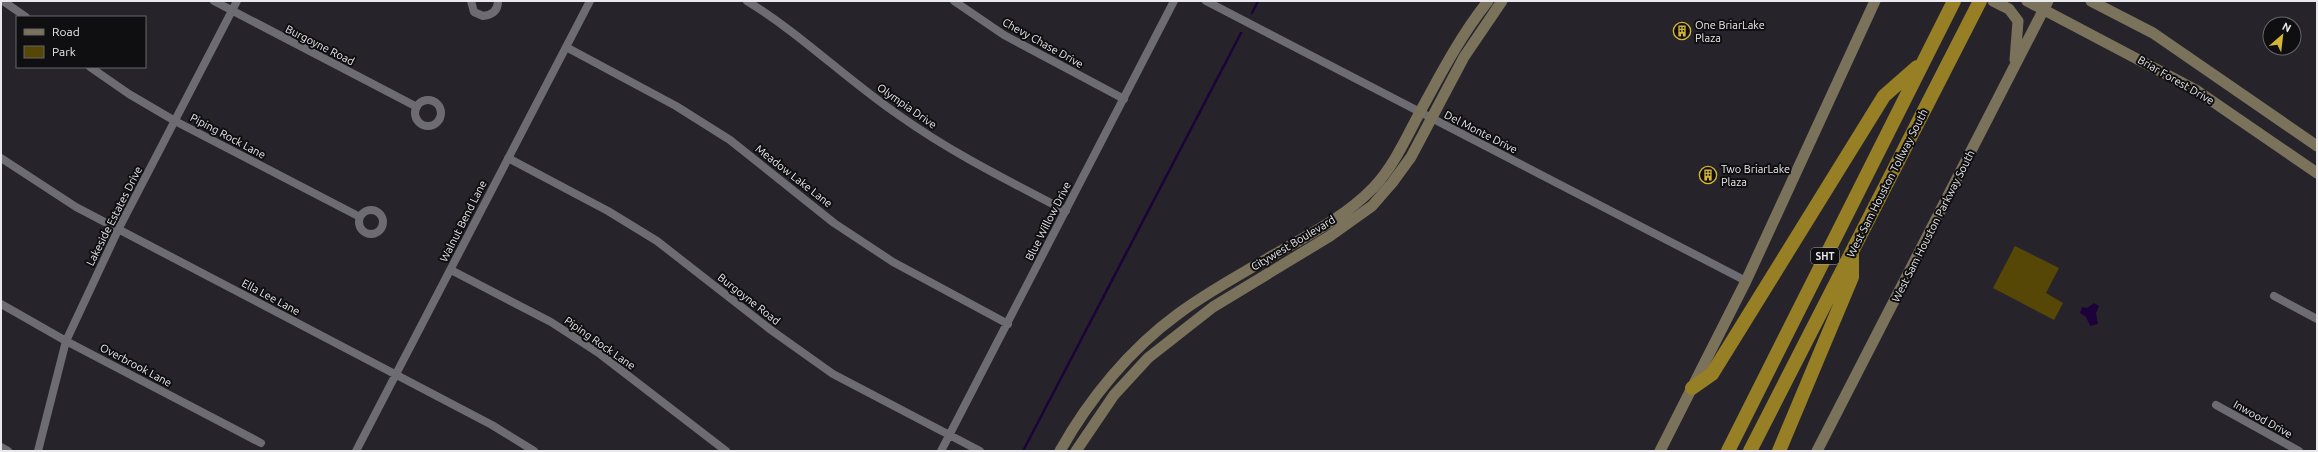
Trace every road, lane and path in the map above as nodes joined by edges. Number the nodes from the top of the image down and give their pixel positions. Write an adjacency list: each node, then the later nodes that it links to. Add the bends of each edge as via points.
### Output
1 (3, 1): 21 (street)
2 (214, 1): 20 (street, Burgoyne Road)
3 (237, 1): 20 (street, Lakeside Estates Drive)
4 (471, 1): 5 (street, via 474,12 483,16 493,13 497,9)
5 (498, 1)
6 (590, 1): 22 (street, Walnut Bend Lane)
7 (746, 1): 35 (street, Olympia Drive, via 785,27 899,116 972,162)
8 (954, 1): 26 (street, Chevy Chase Drive, via 1004,35)
9 (1174, 1): 26 (street, Blue Willow Drive)
10 (1206, 1): 28 (street, Del Monte Drive)
11 (1488, 1): 28 (main road, Citywest Boulevard, via 1465,30)
12 (1502, 1): 29 (main road, Citywest Boulevard, via 1464,57)
13 (1875, 1): 40 (main road)
14 (1980, 1): 38 (highway, West Sam Houston Tollway South / SHT)
15 (1993, 1): 24 (main road, via 2008,9 2018,21)
16 (2027, 1): 19 (main road, Briar Forest Drive)
17 (2091, 1): 31 (main road, Briar Forest Drive, via 2153,33)
18 (1953, 3): 23 (highway, West Sam Houston Tollway South / SHT)
19 (2046, 6): 24 (main road, West Sam Houston Parkway South); 34 (main road, Briar Forest Drive, via 2196,90)
20 (232, 11): 27 (street, Burgoyne Road); 30 (street, Lakeside Estates Drive)
21 (25, 16)
22 (566, 47): 33 (street, Walnut Bend Lane); 44 (street, Meadow Lake Lane, via 676,106 730,140 834,222 893,262)
23 (1923, 61): 47 (highway, via 1884,96 1712,374); 62 (highway, West Sam Houston Tollway South / SHT)
24 (2015, 64): 65 (main road, West Sam Houston Parkway South)
25 (91, 68): 30 (street, Piping Rock Lane)
26 (1124, 99): 35 (street, Blue Willow Drive)
27 (417, 107)
28 (1420, 112): 29 (street, Del Monte Drive); 59 (main road, Citywest Boulevard, via 1398,155 1374,187 1347,211 1203,296 1176,315 1142,345 1108,381 1077,420)
29 (1432, 119): 40 (street, Del Monte Drive); 60 (main road, Citywest Boulevard, via 1411,157 1372,206 1330,236 1213,307 1160,348 1114,395)
30 (175, 121): 36 (street, Piping Rock Lane); 37 (street, Lakeside Estates Drive)
31 (2317, 146)
32 (1, 158): 37 (street, Ella Lee Lane, via 76,207)
33 (508, 158): 39 (street, Walnut Bend Lane); 49 (street, Burgoyne Road, via 657,241 771,330 833,374)
34 (2317, 173)
35 (1066, 211): 44 (street, Blue Willow Drive)
36 (360, 217)
37 (118, 230): 45 (street, Lakeside Estates Drive); 46 (street, Ella Lee Lane)
38 (1852, 251): 63 (highway, West Sam Houston Tollway South / SHT); 64 (highway, via 1852,277)
39 (451, 270): 46 (street, Walnut Bend Lane); 56 (street, Piping Rock Lane, via 551,322 600,354)
40 (1746, 281): 47 (main road)
41 (2274, 296): 43 (street)
42 (1, 304): 45 (street, Overbrook Lane)
43 (2317, 319)
44 (1008, 324): 49 (street, Blue Willow Drive)
45 (66, 341): 50 (street, Overbrook Lane); 53 (street, Lakeside Estates Drive)
46 (396, 374): 54 (street, Walnut Bend Lane); 55 (street, Ella Lee Lane, via 492,425)
47 (1692, 388): 61 (main road)
48 (2216, 405): 66 (street, Inwood Drive)
49 (949, 435): 57 (street, Blue Willow Drive); 58 (street, Burgoyne Road)
50 (261, 443)
51 (1, 447): 52 (street)
52 (8, 451)
53 (38, 451)
54 (356, 451)
55 (534, 451)
56 (726, 451)
57 (941, 451)
58 (980, 451)
59 (1060, 451)
60 (1076, 451)
61 (1660, 451)
62 (1728, 451)
63 (1750, 451)
64 (1779, 451)
65 (1817, 451)
66 (2299, 451)

